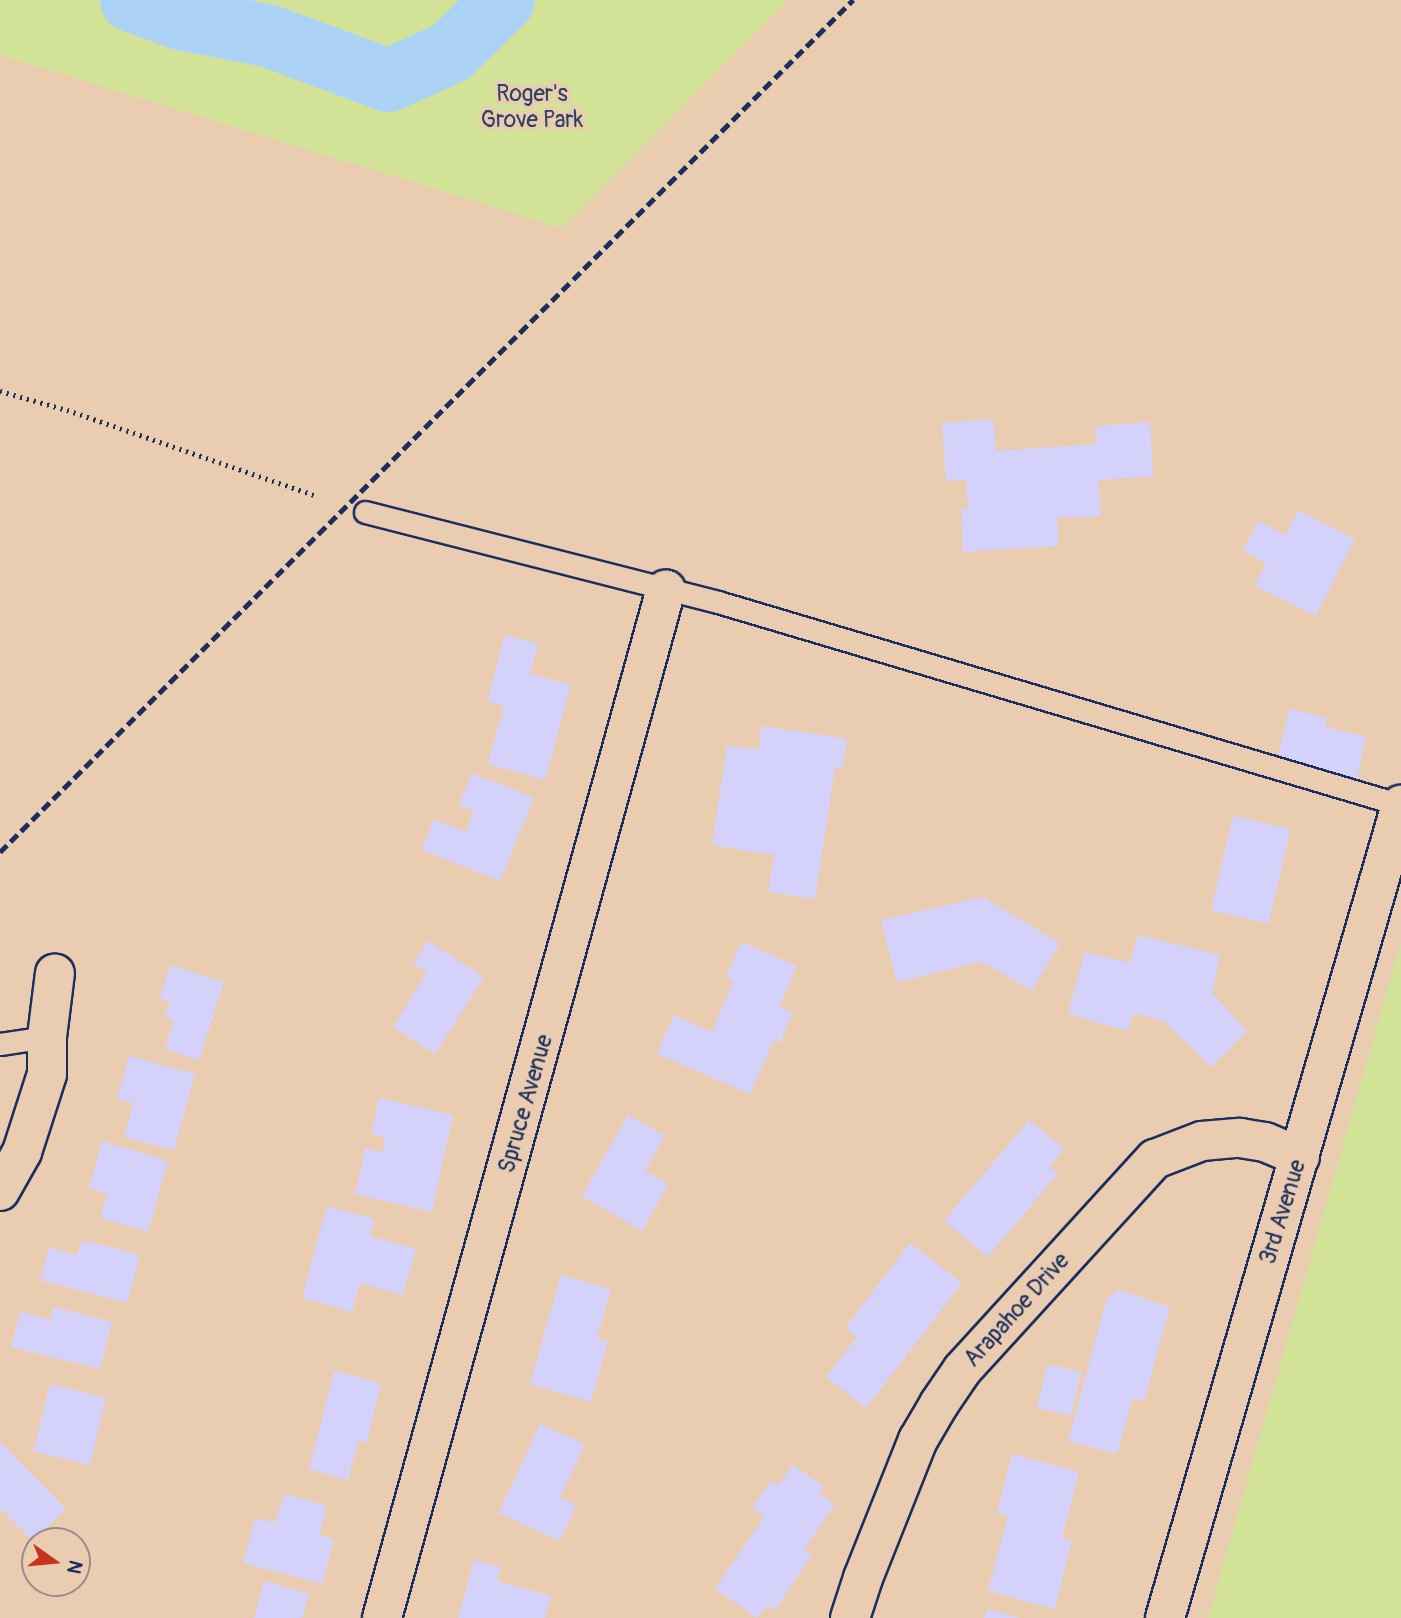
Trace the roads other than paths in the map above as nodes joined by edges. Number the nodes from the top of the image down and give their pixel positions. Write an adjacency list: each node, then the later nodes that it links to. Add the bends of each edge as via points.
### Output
1 (365, 512): 2 (lane)
2 (666, 589): 3 (lane); 9 (street, Spruce Avenue)
3 (1401, 805): 7 (street, 3rd Avenue)
4 (55, 973): 5 (street)
5 (47, 1037): 6 (lane); 8 (street, via 47,1074 22,1152)
6 (0, 1044)
7 (1300, 1157): 10 (street, Arapahoe Drive, via 1265,1142 1240,1138 1202,1141 1155,1159 947,1392 918,1440); 11 (street, 3rd Avenue)
8 (0, 1191)
9 (382, 1618)
10 (850, 1618)
11 (1165, 1618)

